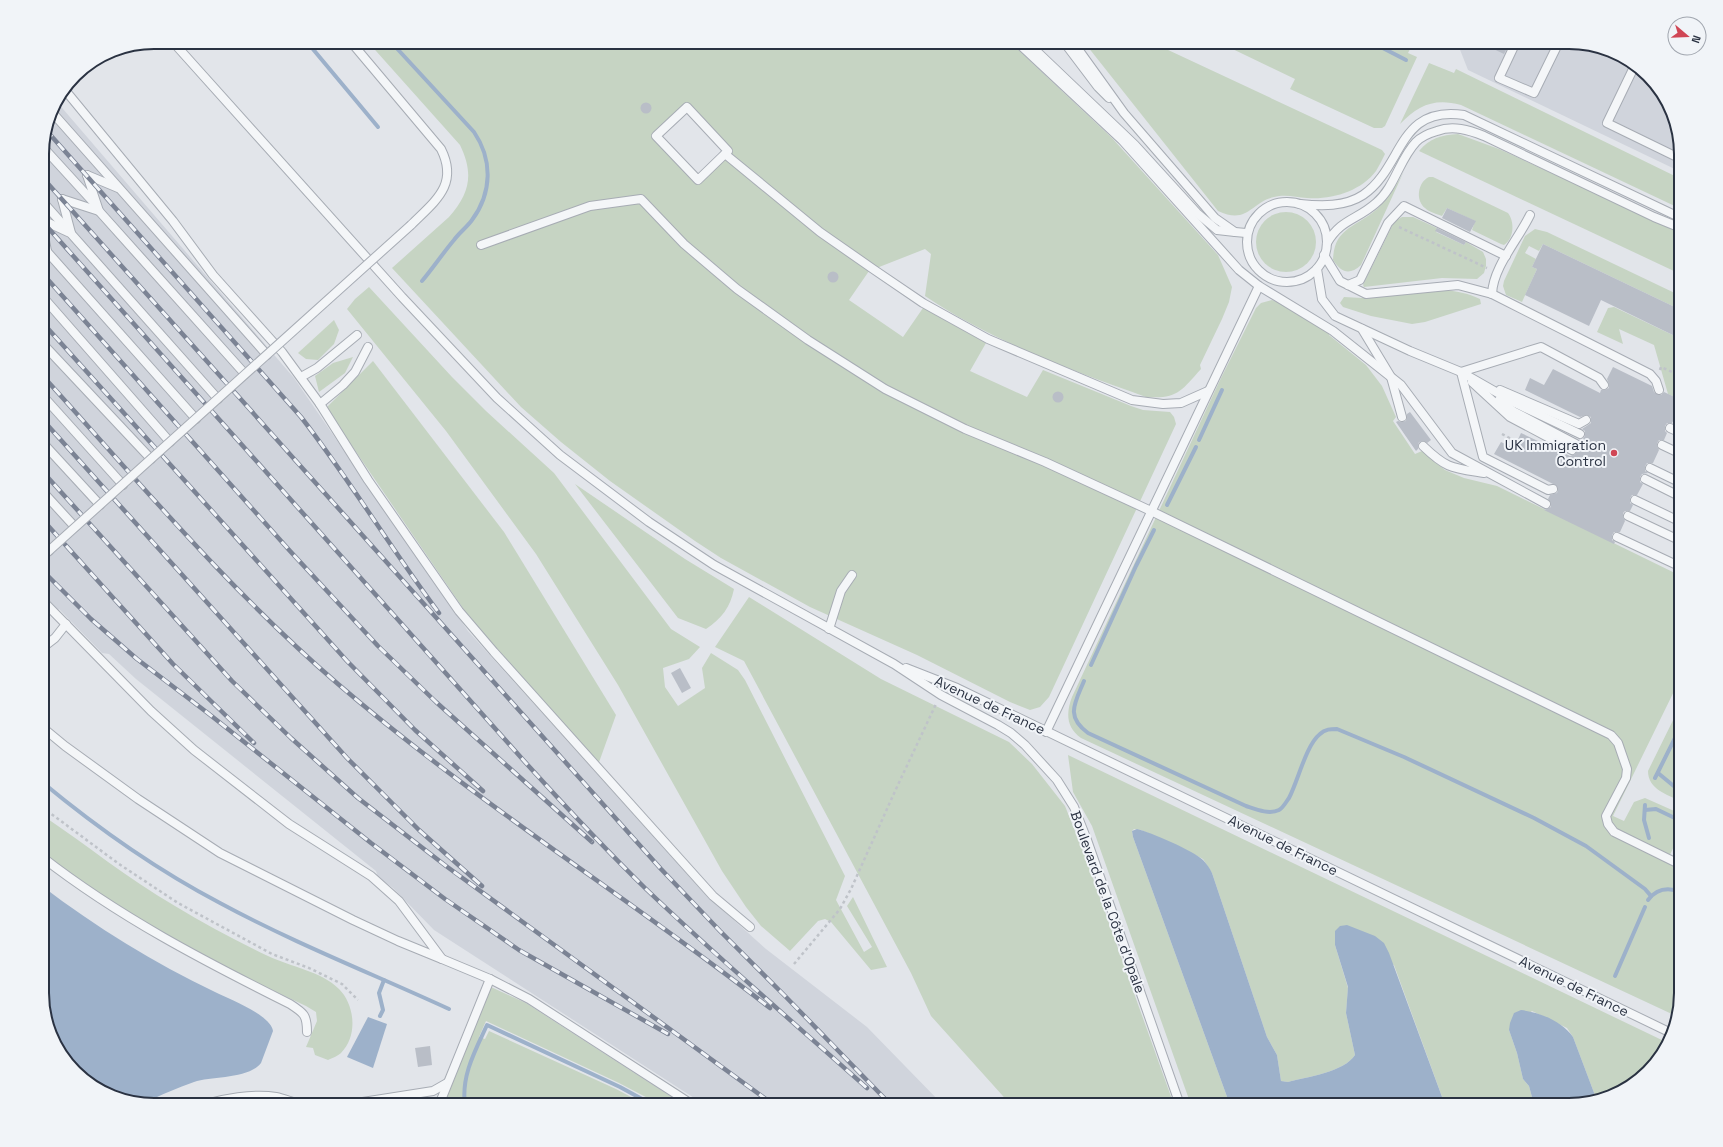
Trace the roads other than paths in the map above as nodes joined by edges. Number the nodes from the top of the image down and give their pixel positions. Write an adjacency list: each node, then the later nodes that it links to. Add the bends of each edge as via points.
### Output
1 (179, 49): 91 (lane, via 496,398 585,475 649,522 714,565)
2 (357, 49): 45 (lane, bridge, via 441,149 448,162 444,189 411,225)
3 (1024, 49): 16 (lane, via 1122,140)
4 (1034, 49): 17 (lane, via 1135,145)
5 (1069, 49): 11 (lane, via 1098,87)
6 (1078, 49): 11 (lane)
7 (1513, 49): 8 (lane, via 1499,78 1534,93)
8 (1556, 49)
9 (1632, 71): 15 (lane, via 1607,123)
10 (68, 94): 48 (lane, via 180,230 213,275)
11 (1124, 113): 28 (lane, via 1215,218)
12 (56, 117): 18 (lane)
13 (49, 154): 22 (lane)
14 (725, 154): 14 (lane, via 698,180 656,136 687,107 728,151); 52 (lane, via 820,232 923,303 988,339 1132,400 1157,404 1181,403)
15 (1674, 156)
16 (1147, 169): 19 (lane); 23 (lane)
17 (1163, 176): 19 (lane); 23 (lane)
18 (120, 189): 22 (lane, via 87,175); 45 (lane)
19 (1174, 193): 23 (lane)
20 (1300, 204): 25 (lane, via 1336,204 1362,195 1376,183 1400,145 1418,123 1432,116 1449,113 1464,115); 30 (lane, via 1279,202 1261,213); 31 (lane, via 1311,209 1324,223)
21 (49, 209): 29 (lane)
22 (98, 209): 29 (lane, via 62,199); 47 (lane)
23 (1194, 215): 28 (lane, via 1217,230); 38 (lane, via 1239,270)
24 (1530, 215): 35 (lane)
25 (1674, 215)
26 (49, 223): 29 (lane)
27 (1674, 225): 31 (lane, via 1484,136 1458,128 1443,129 1416,142 1384,195 1376,204 1339,226)
28 (1234, 232): 30 (lane)
29 (71, 233): 53 (lane)
30 (1246, 233): 36 (lane, via 1247,250 1256,270 1274,281 1294,283)
31 (1327, 243): 33 (lane)
32 (481, 245): 80 (lane, via 590,206 641,198 684,244 737,289 808,340 885,389 966,429)
33 (1324, 255): 36 (lane); 37 (lane, via 1340,281)
34 (49, 256): 57 (lane)
35 (1506, 256): 37 (lane, via 1404,206 1388,223 1360,280); 39 (lane, via 1496,272)
36 (1317, 269): 41 (lane, via 1322,299 1327,308 1335,316)
37 (1348, 285): 39 (lane, via 1366,294 1458,285)
38 (1260, 286): 49 (lane, via 1333,331); 52 (lane)
39 (1492, 294): 51 (lane, via 1650,374)
40 (49, 304): 62 (lane)
41 (1362, 329): 46 (lane); 49 (lane)
42 (357, 334): 48 (lane, via 317,368)
43 (368, 347): 55 (lane, via 355,372)
44 (49, 350): 68 (lane)
45 (267, 355): 47 (lane, bridge)
46 (1461, 372): 50 (lane, via 1541,347 1598,378); 58 (lane, via 1579,424); 61 (lane, via 1517,404); 65 (lane, via 1513,411); 74 (lane, via 1483,457 1548,490)
47 (245, 374): 53 (lane, bridge)
48 (301, 377): 55 (lane)
49 (1391, 377): 56 (lane); 70 (lane, via 1401,385 1452,453)
50 (1604, 385)
51 (1659, 390)
52 (1208, 392): 80 (lane)
53 (218, 399): 57 (lane, bridge)
54 (49, 403): 73 (lane)
55 (320, 404): 98 (lane, via 368,480 459,611 702,885)
56 (1402, 417)
57 (196, 419): 62 (lane, bridge)
58 (1586, 420)
59 (1670, 428): 60 (lane)
60 (1674, 430)
61 (1580, 434)
62 (170, 442): 68 (lane, bridge)
63 (1662, 445): 67 (lane)
64 (1423, 446): 70 (lane, via 1438,460 1453,468)
65 (1574, 447)
66 (49, 450): 79 (lane)
67 (1674, 451)
68 (151, 459): 73 (lane, bridge)
69 (1650, 468): 72 (lane)
70 (1489, 474): 78 (lane)
71 (1645, 479): 75 (lane)
72 (1674, 480)
73 (123, 484): 79 (lane, bridge)
74 (1553, 489)
75 (1674, 494)
76 (49, 499): 83 (lane)
77 (1635, 500): 82 (lane)
78 (1546, 504)
79 (100, 505): 83 (lane, bridge)
80 (1151, 511): 94 (lane); 97 (lane, via 1611,736 1618,743 1627,769 1626,778 1606,816 1608,824 1614,832)
81 (1628, 516): 85 (lane)
82 (1674, 519)
83 (75, 527): 86 (lane, bridge)
84 (1617, 537): 87 (lane)
85 (1674, 538)
86 (49, 551)
87 (1674, 564)
88 (852, 575): 91 (lane, via 841,591)
89 (49, 607): 90 (lane)
90 (66, 624): 92 (lane); 99 (lane, via 151,711 194,750 289,824 371,876 399,901)
91 (829, 629): 93 (lane)
92 (49, 643)
93 (894, 664): 94 (lane, Avenue de France, via 957,688); 111 (lane, Boulevard de la Côte d'Opale, via 941,695 1011,733 1038,758 1066,793 1087,840)
94 (1046, 732): 101 (lane, Avenue de France)
95 (49, 733): 99 (lane, via 138,799 220,853 353,920)
96 (49, 862): 104 (lane, via 114,909 203,960 303,1012 307,1020)
97 (1674, 862)
98 (750, 927)
99 (442, 959): 100 (lane)
100 (490, 979): 105 (lane); 110 (lane, via 530,999)
101 (1606, 1001): 102 (lane); 103 (lane, Avenue de France)
102 (1669, 1025)
103 (1666, 1031)
104 (307, 1032)
105 (447, 1083): 108 (lane, via 433,1091); 109 (lane)
106 (247, 1098): 107 (lane)
107 (280, 1098)
108 (388, 1098)
109 (441, 1098)
110 (682, 1098)
111 (1178, 1098)

